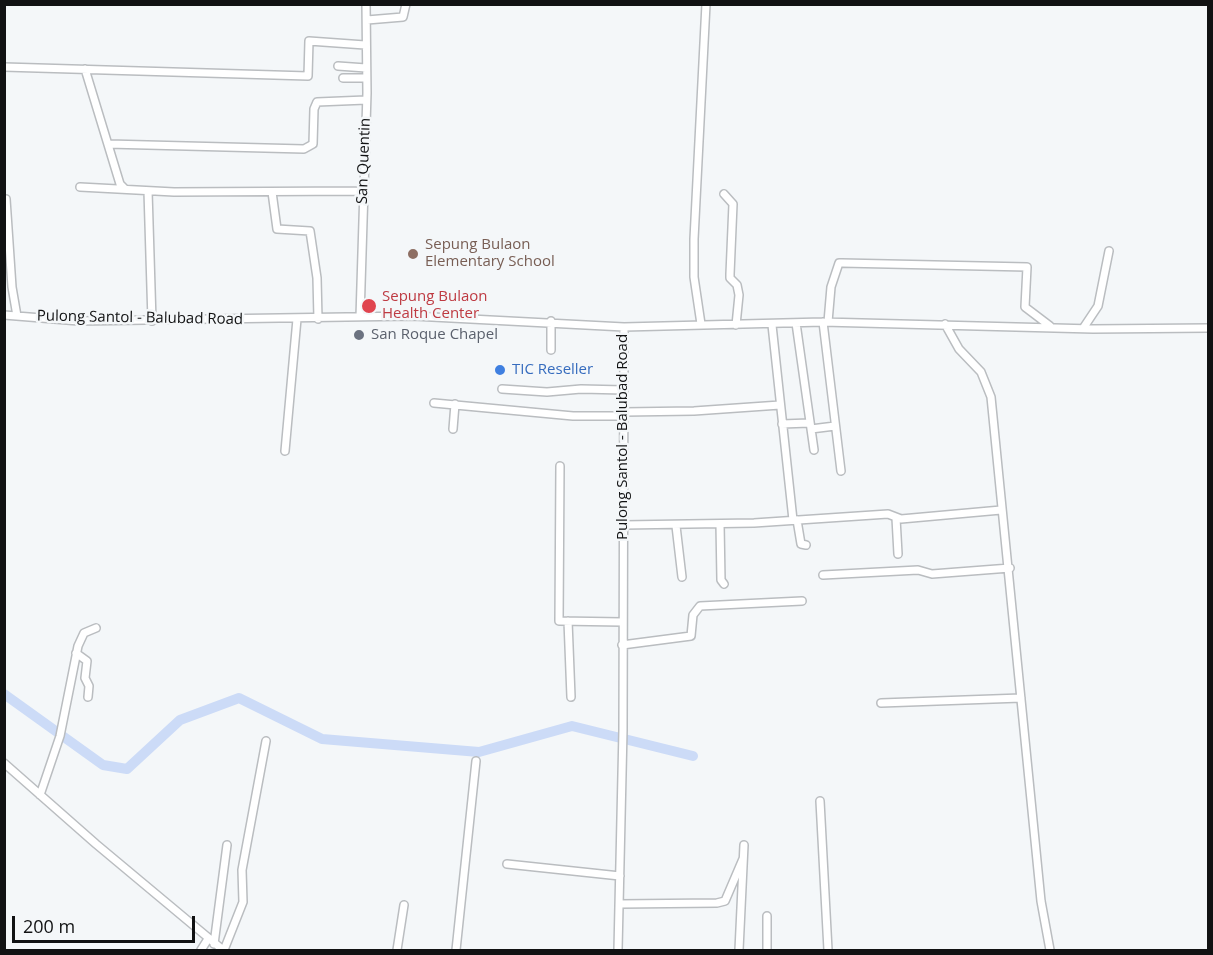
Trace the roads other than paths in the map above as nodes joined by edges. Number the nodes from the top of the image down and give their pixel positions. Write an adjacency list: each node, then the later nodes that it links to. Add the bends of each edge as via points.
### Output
1 (366, 4): 4 (street, San Quentin)
2 (406, 4): 4 (street, via 403,17)
3 (706, 4): 31 (street, via 694,239 694,277)
4 (367, 20): 5 (street, San Quentin)
5 (365, 45): 8 (street, San Quentin); 9 (street, via 309,41 308,76)
6 (338, 66): 8 (street)
7 (4, 67): 9 (street)
8 (366, 68): 11 (street, San Quentin)
9 (85, 69): 13 (street)
10 (342, 78): 11 (street)
11 (366, 78): 12 (street, San Quentin)
12 (366, 100): 13 (street, via 318,102 314,109 313,144 309,148); 17 (street, San Quentin)
13 (108, 144): 15 (street)
14 (80, 187): 15 (street)
15 (125, 189): 16 (street)
16 (148, 191): 18 (street); 27 (street)
17 (363, 191): 18 (street); 24 (street, San Quentin)
18 (272, 192): 26 (street, via 277,229 310,231)
19 (724, 194): 33 (street, via 733,204 729,274 739,295)
20 (6, 199): 23 (street)
21 (1109, 251): 37 (street, via 1098,306)
22 (4, 315): 23 (street, Pulong Santol - Balubad Road)
23 (17, 316): 27 (street, Pulong Santol - Balubad Road)
24 (360, 317): 26 (street, Pulong Santol - Balubad Road); 28 (street, Pulong Santol - Balubad Road)
25 (297, 319): 26 (street, Pulong Santol - Balubad Road); 27 (street, Pulong Santol - Balubad Road); 51 (street)
26 (318, 319)
27 (152, 321)
28 (551, 321): 36 (street, Pulong Santol - Balubad Road); 39 (street)
29 (826, 322): 30 (street); 32 (street); 35 (street, via 831,287 842,263 1027,267 1025,307); 48 (street)
30 (796, 323): 34 (street); 47 (street)
31 (701, 324): 33 (street); 36 (street)
32 (945, 324): 35 (street); 54 (street, via 959,349 988,384)
33 (736, 325): 34 (street)
34 (772, 325): 44 (street)
35 (1050, 326): 37 (street)
36 (624, 327): 41 (street, Pulong Santol - Balubad Road)
37 (1084, 327): 38 (street)
38 (1209, 328)
39 (551, 350)
40 (502, 388): 41 (street, via 547,393)
41 (624, 390): 45 (street, Pulong Santol - Balubad Road)
42 (434, 403): 43 (street)
43 (455, 404): 45 (street, via 573,416); 49 (street)
44 (780, 405): 45 (street); 46 (street)
45 (623, 414): 57 (street, Pulong Santol - Balubad Road)
46 (782, 424): 47 (street); 56 (street)
47 (810, 426): 48 (street); 50 (street)
48 (835, 426): 53 (street)
49 (453, 429)
50 (814, 450)
51 (285, 451)
52 (560, 466): 67 (street, via 559,621)
53 (841, 471)
54 (1001, 510): 55 (street); 62 (street)
55 (896, 519): 56 (street, via 888,514); 61 (street)
56 (795, 520): 58 (street); 60 (street, via 801,544)
57 (622, 525): 59 (street); 68 (street, Pulong Santol - Balubad Road)
58 (720, 525): 59 (street); 65 (street)
59 (675, 526): 64 (street)
60 (806, 545)
61 (898, 554)
62 (1010, 568): 63 (street, via 932,574 918,570); 74 (street)
63 (823, 574)
64 (682, 577)
65 (724, 584)
66 (802, 601): 70 (street, via 700,606 693,615 691,636)
67 (568, 621): 68 (street); 73 (street)
68 (622, 622): 70 (street, Pulong Santol - Balubad Road)
69 (96, 628): 71 (street, via 84,633)
70 (622, 645): 85 (street, Pulong Santol - Balubad Road)
71 (76, 652): 72 (street, via 87,661); 79 (street, via 60,734)
72 (88, 697)
73 (571, 697)
74 (1021, 698): 75 (street); 98 (street, via 1041,901)
75 (881, 703)
76 (266, 741): 91 (street, via 242,870 243,902)
77 (476, 762): 93 (street)
78 (4, 763): 79 (street)
79 (40, 795): 89 (street)
80 (820, 801): 97 (street)
81 (227, 845): 89 (street)
82 (744, 845): 83 (street)
83 (743, 859): 86 (street, via 725,901); 95 (street)
84 (507, 864): 85 (street)
85 (620, 876): 86 (street, Pulong Santol - Balubad Road)
86 (620, 904): 94 (street, Pulong Santol - Balubad Road)
87 (404, 905): 92 (street)
88 (767, 916): 96 (street)
89 (211, 942): 90 (street); 91 (street)
90 (201, 951)
91 (223, 951)
92 (397, 951)
93 (456, 951)
94 (618, 951)
95 (739, 951)
96 (767, 951)
97 (828, 951)
98 (1050, 951)

